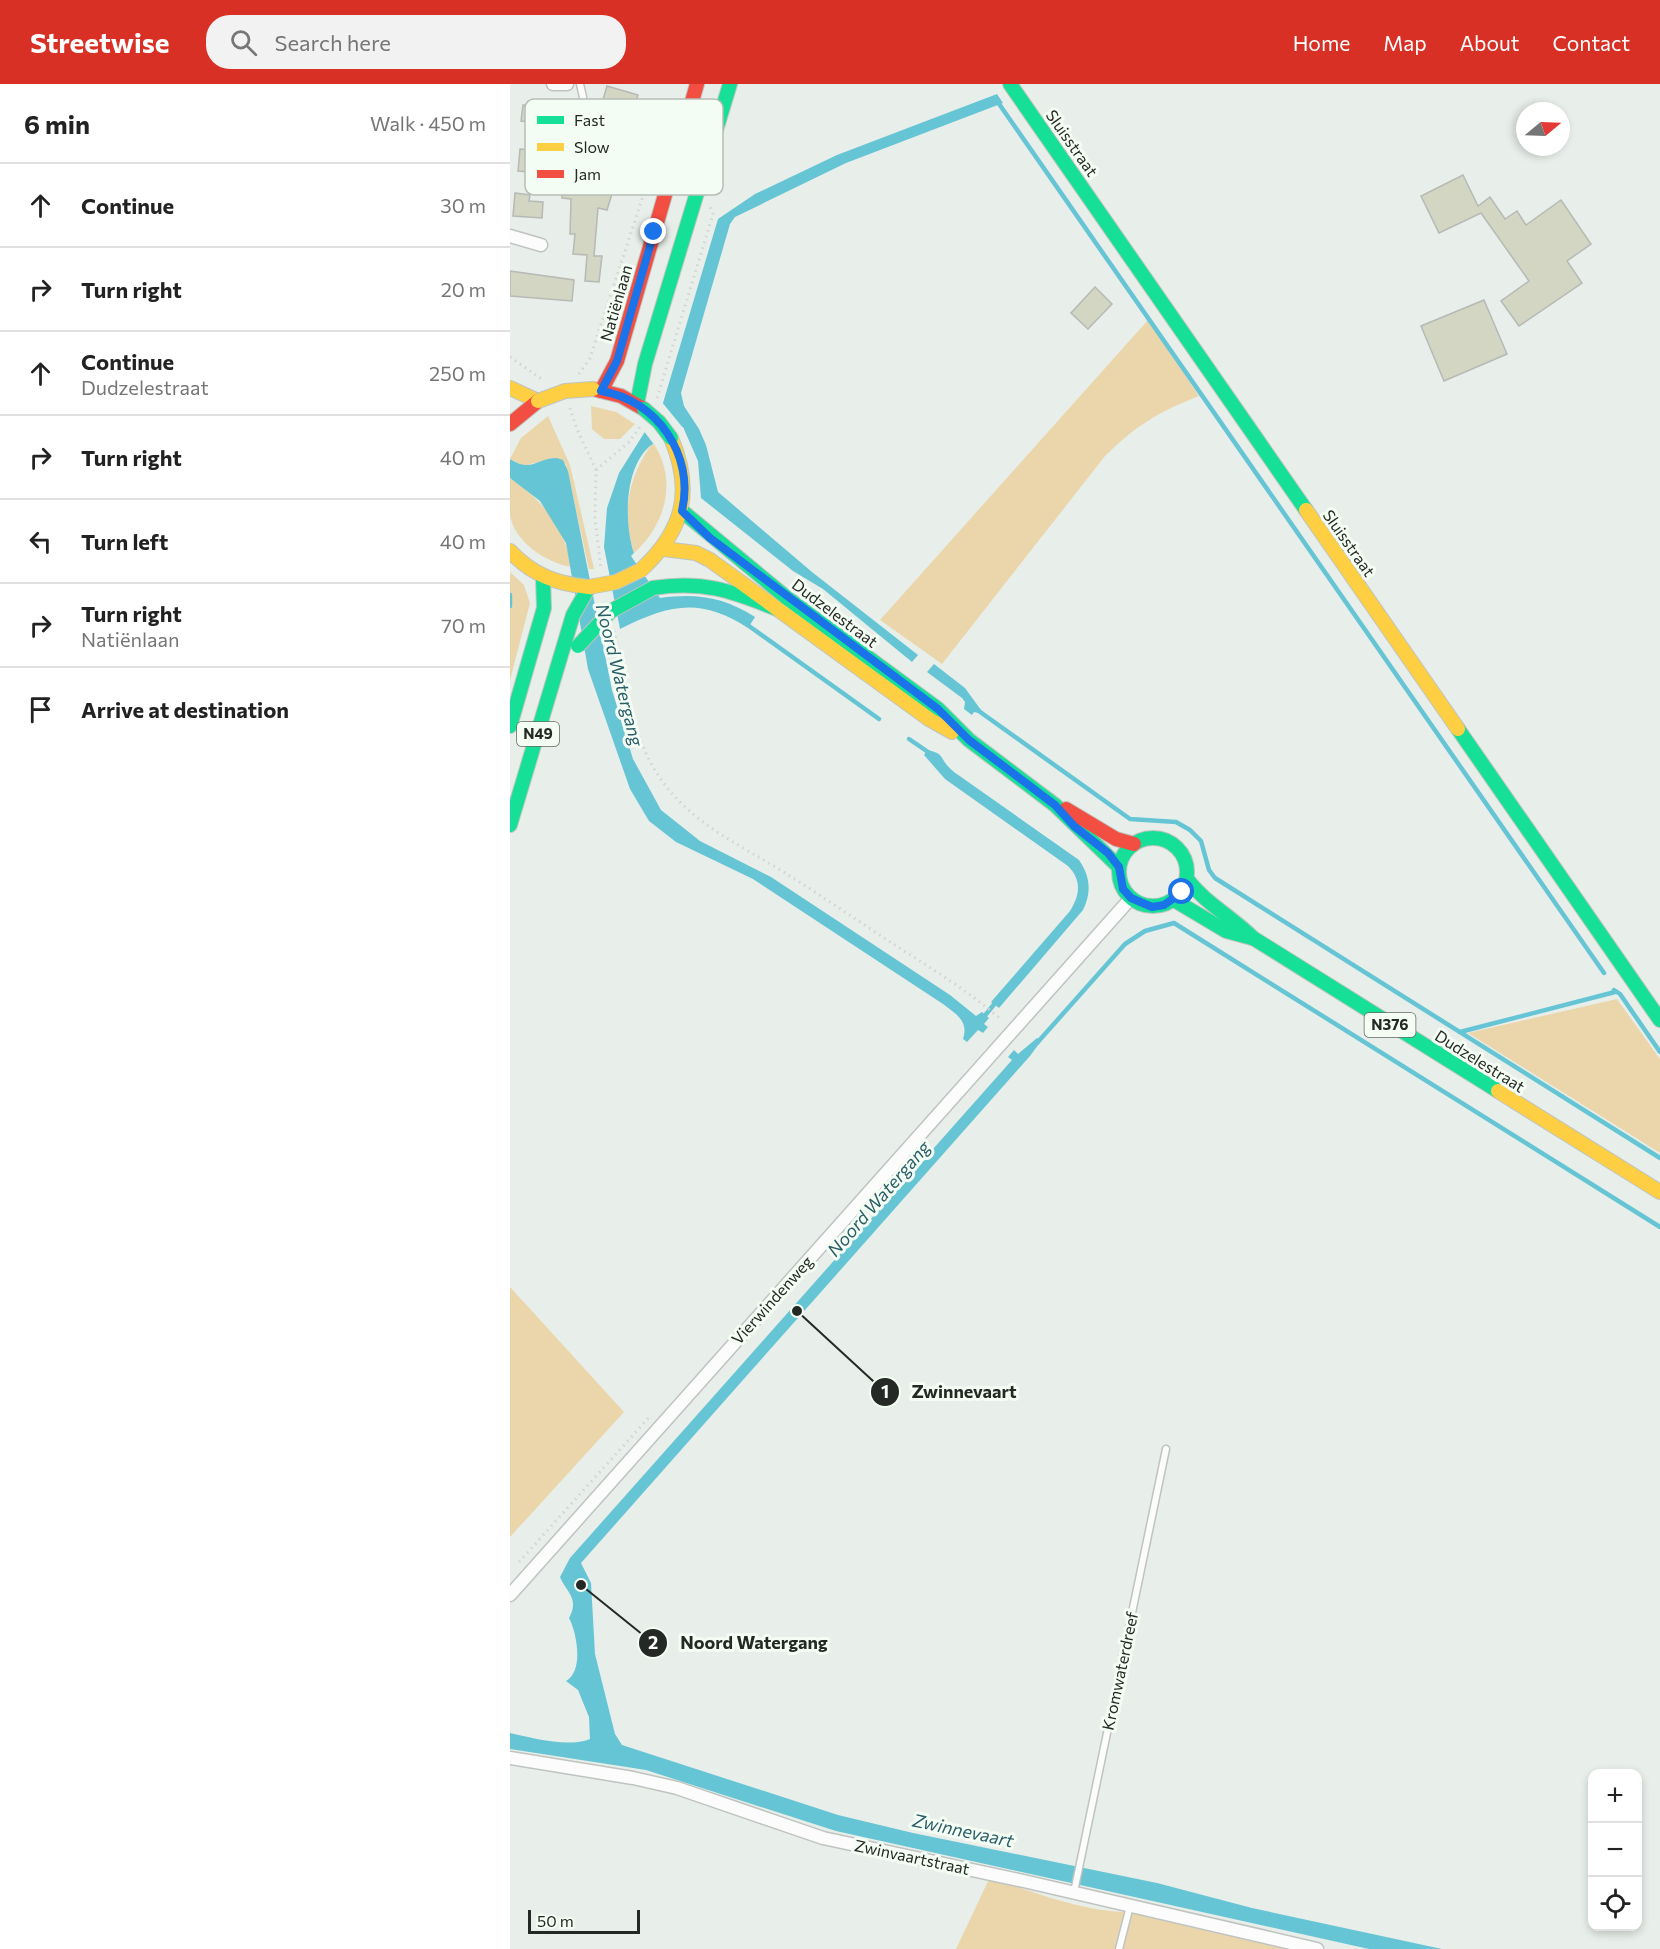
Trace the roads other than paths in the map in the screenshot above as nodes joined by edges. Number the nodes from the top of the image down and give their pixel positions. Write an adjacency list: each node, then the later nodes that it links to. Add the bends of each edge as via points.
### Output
1 (553, 84): 2 (street)
2 (567, 84)
3 (579, 84): 7 (lane)
4 (697, 84): 8 (main road, Natiënlaan)
5 (730, 84): 9 (main road)
6 (1010, 84): 36 (main road, Sluisstraat)
7 (583, 99)
8 (693, 99)
9 (723, 108)
10 (665, 195): 15 (main road, Natiënlaan, via 617,361)
11 (697, 195): 17 (main road, via 645,364)
12 (510, 236): 13 (street)
13 (541, 245)
14 (510, 388): 16 (main road)
15 (597, 390): 16 (main road, bridge, via 565,391); 17 (main road)
16 (538, 401): 18 (main road)
17 (645, 409): 19 (main road, bridge, via 671,438 684,476)
18 (510, 424)
19 (682, 511): 20 (main road); 27 (main road, Dudzelestraat / N376, via 787,598 938,709)
20 (664, 549): 23 (main road, bridge, via 641,570 616,582); 24 (main road, Dudzelestraat / N376, via 710,560)
21 (510, 551): 22 (main road)
22 (543, 577): 23 (main road); 26 (main road, N49, via 544,608)
23 (589, 587): 25 (main road, N49, via 573,615)
24 (777, 609): 25 (main road, bridge, via 720,585 696,582 653,588 619,603 596,623); 27 (main road, Dudzelestraat / N376, via 929,719)
25 (554, 678): 29 (main road, N49)
26 (510, 726)
27 (969, 740): 28 (main road, Dudzelestraat / N376)
28 (1055, 805): 30 (main road, Dudzelestraat / N376, via 1080,814 1117,839); 31 (main road, Dudzelestraat / N376)
29 (510, 825)
30 (1134, 844): 31 (main road); 32 (main road, N376, via 1153,838 1172,844 1182,853)
31 (1119, 867): 33 (main road, N376, via 1123,889)
32 (1187, 879): 34 (main road); 35 (main road, Dudzelestraat / N376, via 1199,895 1234,919)
33 (1131, 898): 34 (main road, via 1152,907); 39 (street, Vierwindenweg)
34 (1174, 900): 35 (main road, Dudzelestraat / N376, via 1226,931)
35 (1253, 938): 37 (main road, Dudzelestraat / N376)
36 (1660, 1020)
37 (1660, 1192)
38 (1166, 1449): 41 (lane, Kromwaterdreef)
39 (510, 1595)
40 (510, 1758): 41 (street, Zwinvaartstraat, via 677,1788 823,1838)
41 (1074, 1889): 42 (street, Zwinvaartstraat)
42 (1130, 1906): 43 (lane); 44 (street, Zwinvaartstraat)
43 (1119, 1949)
44 (1317, 1949)

